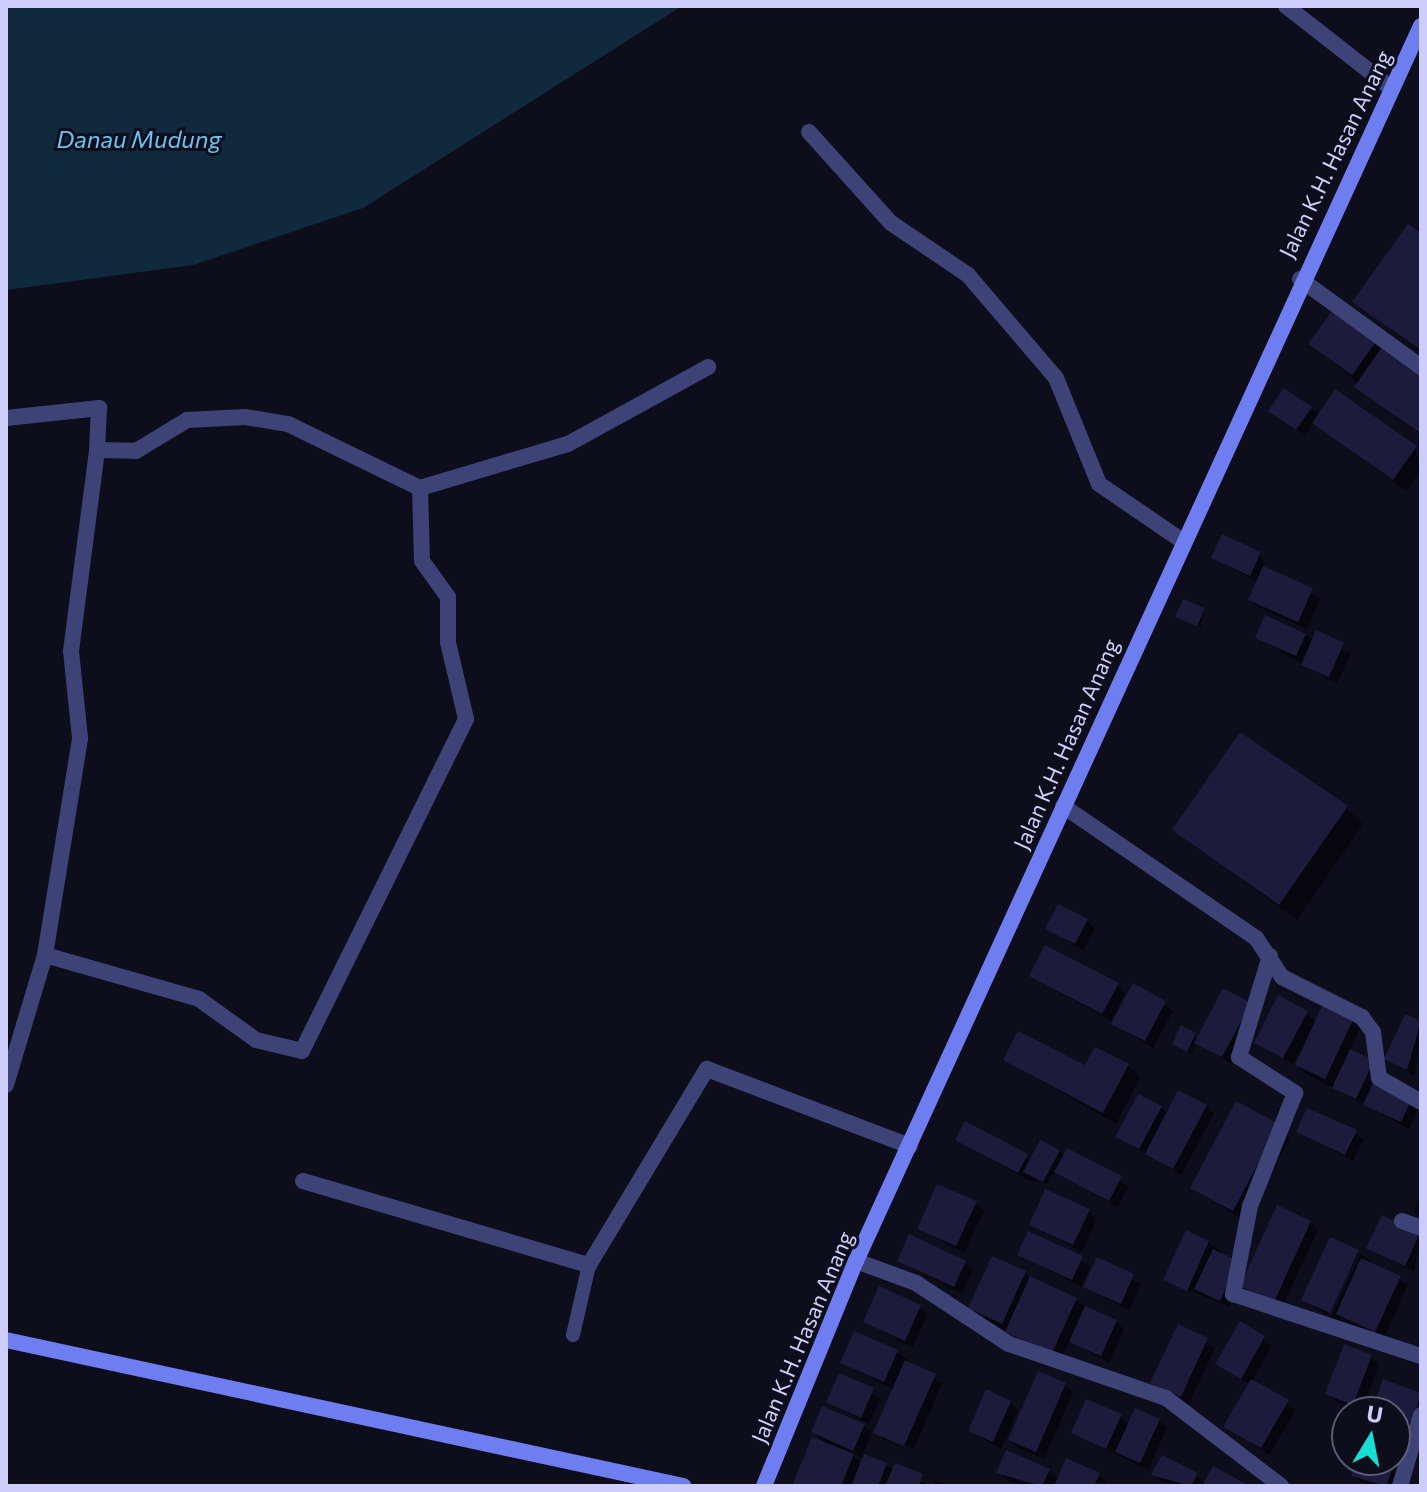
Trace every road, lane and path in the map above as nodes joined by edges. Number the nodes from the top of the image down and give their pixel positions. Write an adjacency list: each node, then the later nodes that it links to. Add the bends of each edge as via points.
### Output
1 (1286, 6): 3 (street)
2 (1421, 26): 3 (main road, Jalan K.H. Hasan Anang)
3 (1391, 88): 5 (main road, Jalan K.H. Hasan Anang)
4 (809, 132): 11 (street, via 891,223 968,275 1056,378 1099,484)
5 (1300, 279): 7 (street); 11 (main road, Jalan K.H. Hasan Anang)
6 (708, 367): 10 (street, via 568,444)
7 (1421, 367)
8 (6, 418): 9 (street, via 99,408)
9 (97, 450): 10 (street, via 145,450 187,420 245,417 288,424); 13 (street, via 71,651 80,738)
10 (420, 488): 13 (street, via 422,561 448,597 448,642 466,719 302,1051 256,1040 199,999)
11 (1181, 540): 12 (main road, Jalan K.H. Hasan Anang)
12 (1063, 806): 14 (street, via 1256,938); 17 (main road, Jalan K.H. Hasan Anang)
13 (45, 955): 15 (street)
14 (1270, 956): 16 (street, via 1282,977 1370,1023 1379,1078); 25 (street, via 1239,1057 1295,1093 1250,1206 1233,1294)
15 (6, 1085)
16 (1421, 1102)
17 (910, 1146): 21 (main road, Jalan K.H. Hasan Anang); 22 (street, via 707,1069)
18 (303, 1181): 22 (street)
19 (1402, 1221): 20 (street)
20 (1421, 1228)
21 (856, 1261): 28 (main road, Jalan K.H. Hasan Anang); 29 (street, via 916,1283 1009,1344 1166,1398)
22 (589, 1265): 23 (lane)
23 (573, 1335)
24 (6, 1340): 27 (main road)
25 (1421, 1356)
26 (1421, 1415): 30 (street)
27 (683, 1486)
28 (764, 1486)
29 (1281, 1486)
30 (1400, 1486)

